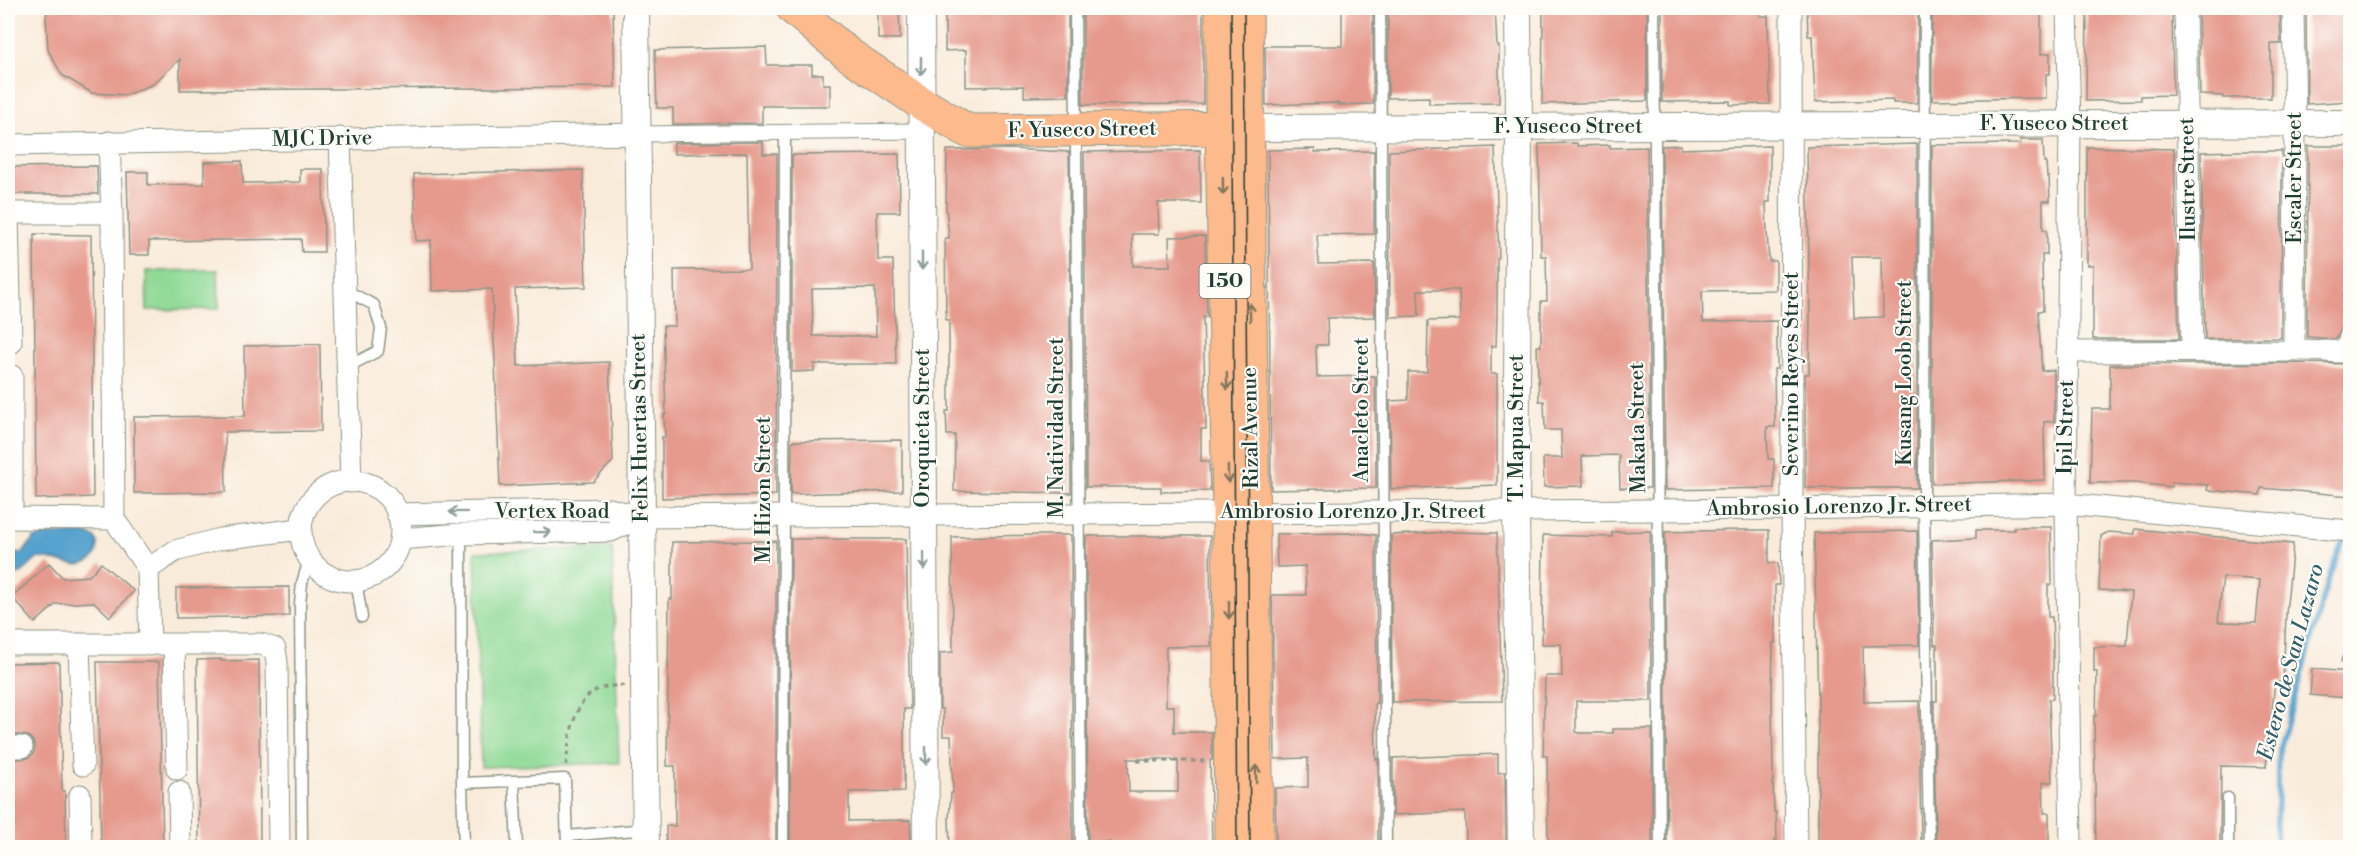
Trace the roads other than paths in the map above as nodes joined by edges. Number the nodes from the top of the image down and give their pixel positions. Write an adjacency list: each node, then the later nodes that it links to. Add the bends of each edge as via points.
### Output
1 (636, 8): 28 (street, Felix Huertas Street)
2 (793, 8): 15 (main road)
3 (921, 8): 15 (street, Oroquieta Street, one-way to 15)
4 (1075, 8): 26 (lane, M. Natividad Street)
5 (1222, 8): 24 (main road, Rizal Avenue / 150)
6 (1246, 8): 24 (main road, Rizal Avenue / 150)
7 (1380, 8): 25 (lane, Anacleto Street)
8 (1518, 8): 23 (street, T. Mapua Street)
9 (1654, 8): 21 (lane, Makata Street)
10 (1791, 8): 22 (street, Severino Reyes Street)
11 (1925, 8): 20 (lane, Kusang Loob Street)
12 (2067, 8): 19 (street, Ipil Street)
13 (2185, 8): 16 (street, Ilustre Street)
14 (2293, 8): 17 (street, Escaler Street)
15 (921, 117): 26 (main road, F. Yuseco Street, via 968,131); 27 (street); 52 (street, Oroquieta Street, one-way to 52)
16 (2186, 123): 17 (street, F. Yuseco Street); 19 (street, F. Yuseco Street); 38 (street, Ilustre Street)
17 (2295, 123): 18 (street, F. Yuseco Street); 37 (street, Escaler Street)
18 (2350, 123)
19 (2070, 124): 20 (street, F. Yuseco Street); 39 (street, Ipil Street)
20 (1926, 125): 22 (street, F. Yuseco Street); 44 (lane, Kusang Loob Street)
21 (1655, 126): 22 (street, F. Yuseco Street); 23 (street, F. Yuseco Street); 46 (lane, Makata Street)
22 (1792, 126): 45 (street, Severino Reyes Street)
23 (1519, 127): 25 (street, F. Yuseco Street); 47 (street, T. Mapua Street)
24 (1235, 128): 25 (street, F. Yuseco Street); 26 (main road, F. Yuseco Street); 51 (main road, Rizal Avenue / 150)
25 (1380, 128): 48 (lane, Anacleto Street)
26 (1075, 130): 50 (lane, M. Natividad Street)
27 (785, 132): 28 (street); 53 (lane, M. Hizon Street)
28 (638, 134): 29 (street, MJC Drive); 54 (street, Felix Huertas Street)
29 (340, 138): 30 (street, MJC Drive); 34 (street)
30 (109, 142): 31 (street, MJC Drive); 32 (street)
31 (8, 145)
32 (112, 213): 33 (street); 56 (street)
33 (8, 214): 36 (street)
34 (345, 290): 40 (street); 40 (lane, via 374,304 381,328 378,351)
35 (2350, 337): 37 (street, via 2346,352)
36 (11, 343)
37 (2292, 349): 38 (street)
38 (2192, 351): 39 (street)
39 (2067, 352): 43 (street, Ipil Street)
40 (347, 367): 42 (street)
41 (12, 376): 55 (street)
42 (351, 482): 49 (street, via 379,490); 57 (street, via 322,490 307,507)
43 (2066, 504): 44 (street, Ambrosio Lorenzo Jr. Street); 58 (street, Ambrosio Lorenzo Jr. Street); 94 (street, Ipil Street)
44 (1924, 506): 45 (street, Ambrosio Lorenzo Jr. Street); 93 (lane, Kusang Loob Street)
45 (1792, 509): 46 (street, Ambrosio Lorenzo Jr. Street); 92 (street, Severino Reyes Street)
46 (1658, 510): 47 (street, Ambrosio Lorenzo Jr. Street); 91 (lane, Makata Street)
47 (1516, 511): 48 (street, Ambrosio Lorenzo Jr. Street); 90 (street, T. Mapua Street)
48 (1382, 513): 51 (street, Ambrosio Lorenzo Jr. Street); 89 (lane, Anacleto Street)
49 (397, 514): 54 (street, Vertex Road, one-way to 49, via 609,509); 60 (street)
50 (1077, 514): 51 (street, Ambrosio Lorenzo Jr. Street); 52 (street, Ambrosio Lorenzo Jr. Street); 86 (lane, M. Natividad Street)
51 (1241, 514): 87 (main road, Rizal Avenue / 150, one-way to 87, via 1230,761); 88 (main road, Rizal Avenue / 150, one-way to 51)
52 (924, 515): 53 (street, Ambrosio Lorenzo Jr. Street); 85 (street, Oroquieta Street, one-way to 85)
53 (783, 516): 54 (street, Ambrosio Lorenzo Jr. Street); 84 (lane, M. Hizon Street)
54 (641, 517): 59 (street, Vertex Road, one-way to 54, via 611,531); 76 (street, Felix Huertas Street)
55 (10, 518): 56 (street)
56 (114, 519): 62 (street)
57 (300, 529): 61 (street); 62 (street, via 220,539 176,551)
58 (2350, 531)
59 (461, 534): 60 (street, Vertex Road); 72 (lane)
60 (400, 539): 63 (street, via 385,567)
61 (309, 560): 63 (street, via 330,576); 81 (lane, via 300,604)
62 (148, 569): 67 (street)
63 (356, 580): 64 (lane)
64 (362, 617)
65 (8, 644): 66 (street)
66 (79, 645): 67 (street); 69 (street)
67 (150, 645): 68 (street)
68 (174, 645): 70 (street); 80 (street, via 261,644 274,649)
69 (83, 765)
70 (177, 769)
71 (514, 781): 72 (lane); 77 (lane, via 565,779); 83 (lane)
72 (462, 783): 82 (lane)
73 (179, 792): 79 (street)
74 (80, 795): 78 (street)
75 (2228, 798): 95 (lane)
76 (646, 838): 77 (lane)
77 (567, 842)
78 (81, 848)
79 (180, 848)
80 (279, 848)
81 (302, 848)
82 (464, 848)
83 (517, 848)
84 (783, 848)
85 (926, 848)
86 (1081, 848)
87 (1231, 848)
88 (1257, 848)
89 (1386, 848)
90 (1521, 848)
91 (1660, 848)
92 (1796, 848)
93 (1929, 848)
94 (2072, 848)
95 (2228, 848)

